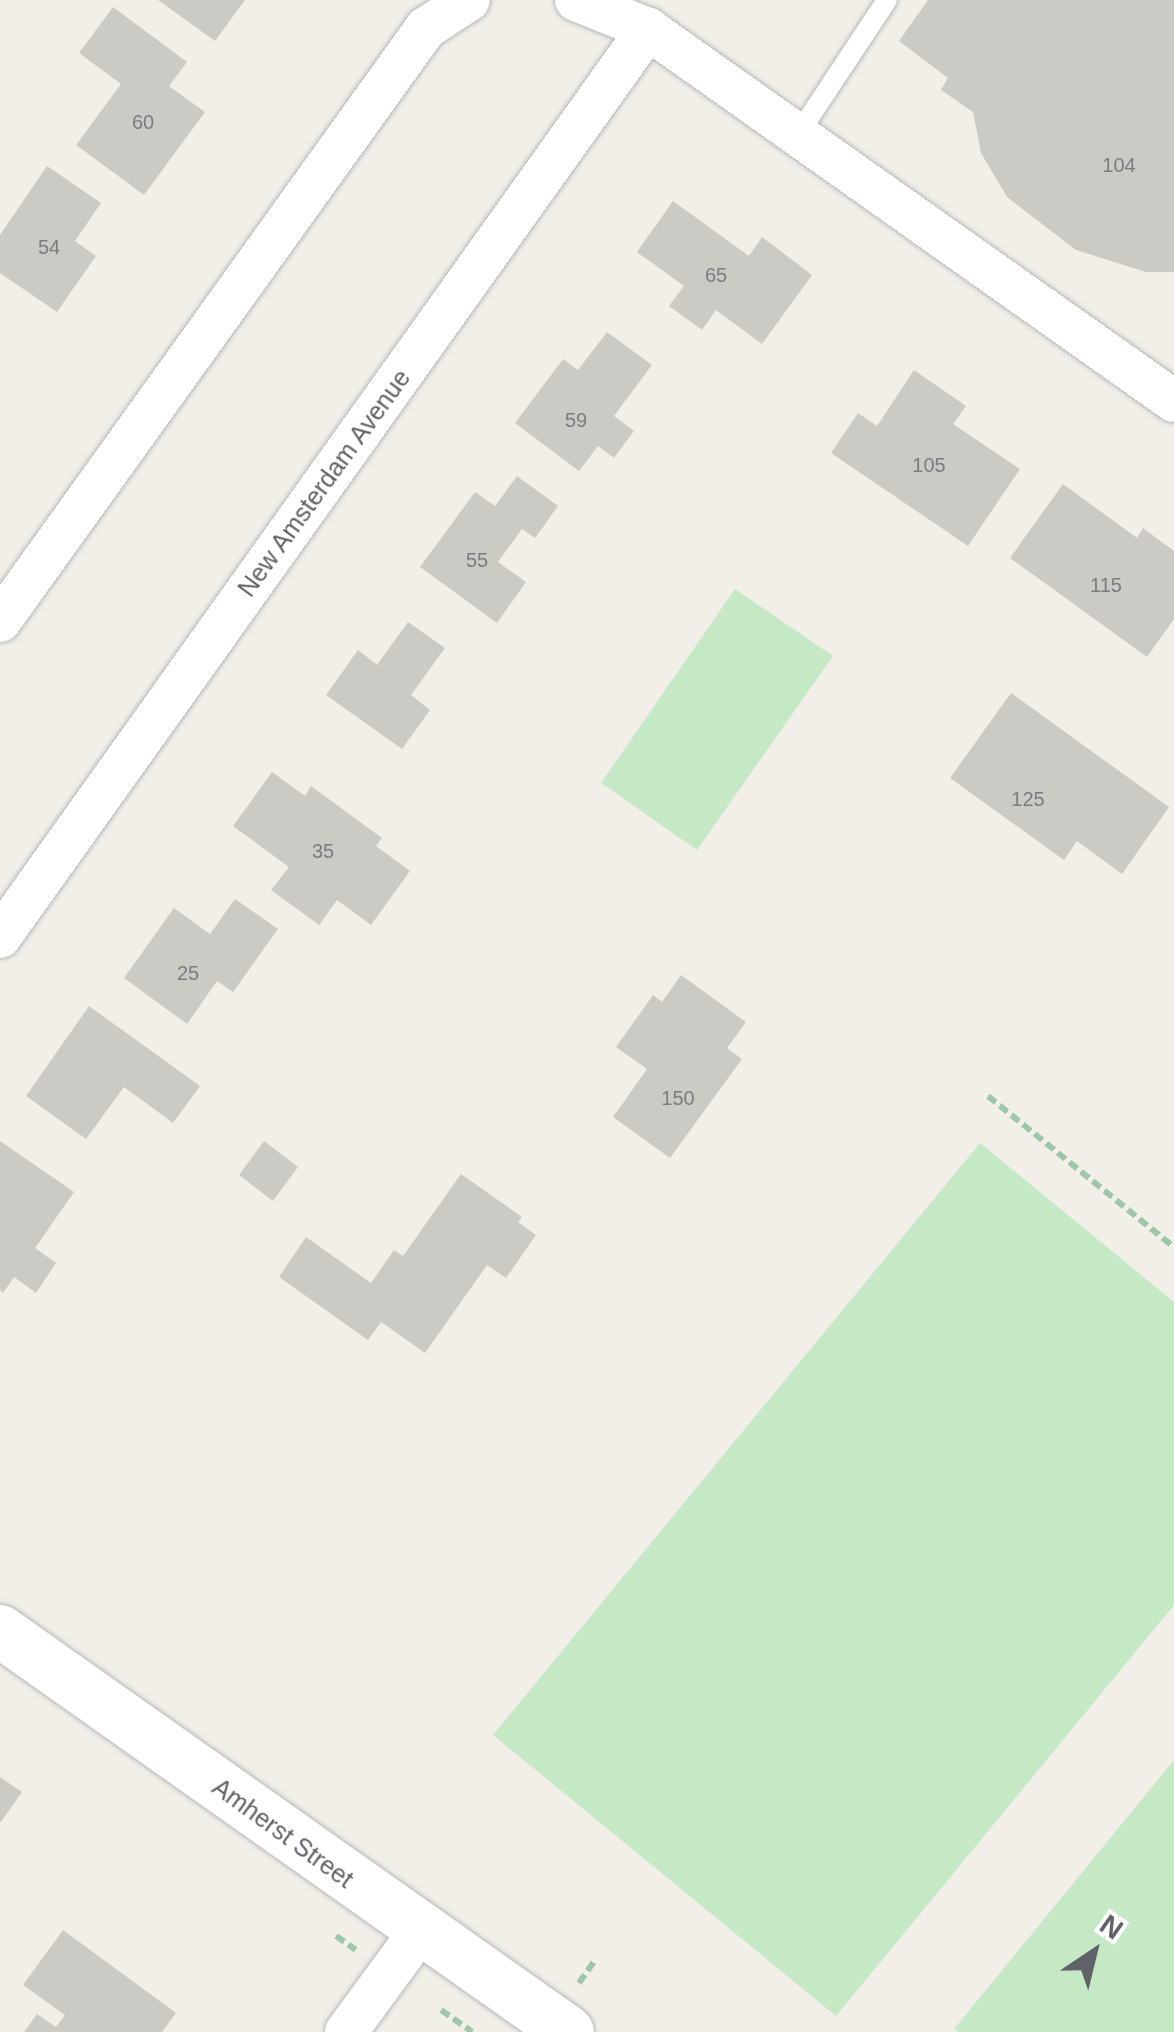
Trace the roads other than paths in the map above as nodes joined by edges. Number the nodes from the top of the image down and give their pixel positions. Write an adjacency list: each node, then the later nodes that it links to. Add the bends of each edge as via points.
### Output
1 (468, 0): 7 (street, via 426,28)
2 (888, 0): 5 (lane)
3 (589, 2): 4 (street)
4 (648, 29): 5 (street); 8 (street, New Amsterdam Avenue)
5 (799, 133): 6 (street)
6 (1174, 400)
7 (0, 621)
8 (0, 937)
9 (0, 1631): 10 (street, Amherst Street)
10 (421, 1930): 11 (street); 12 (street, Amherst Street)
11 (346, 2032)
12 (568, 2032)

